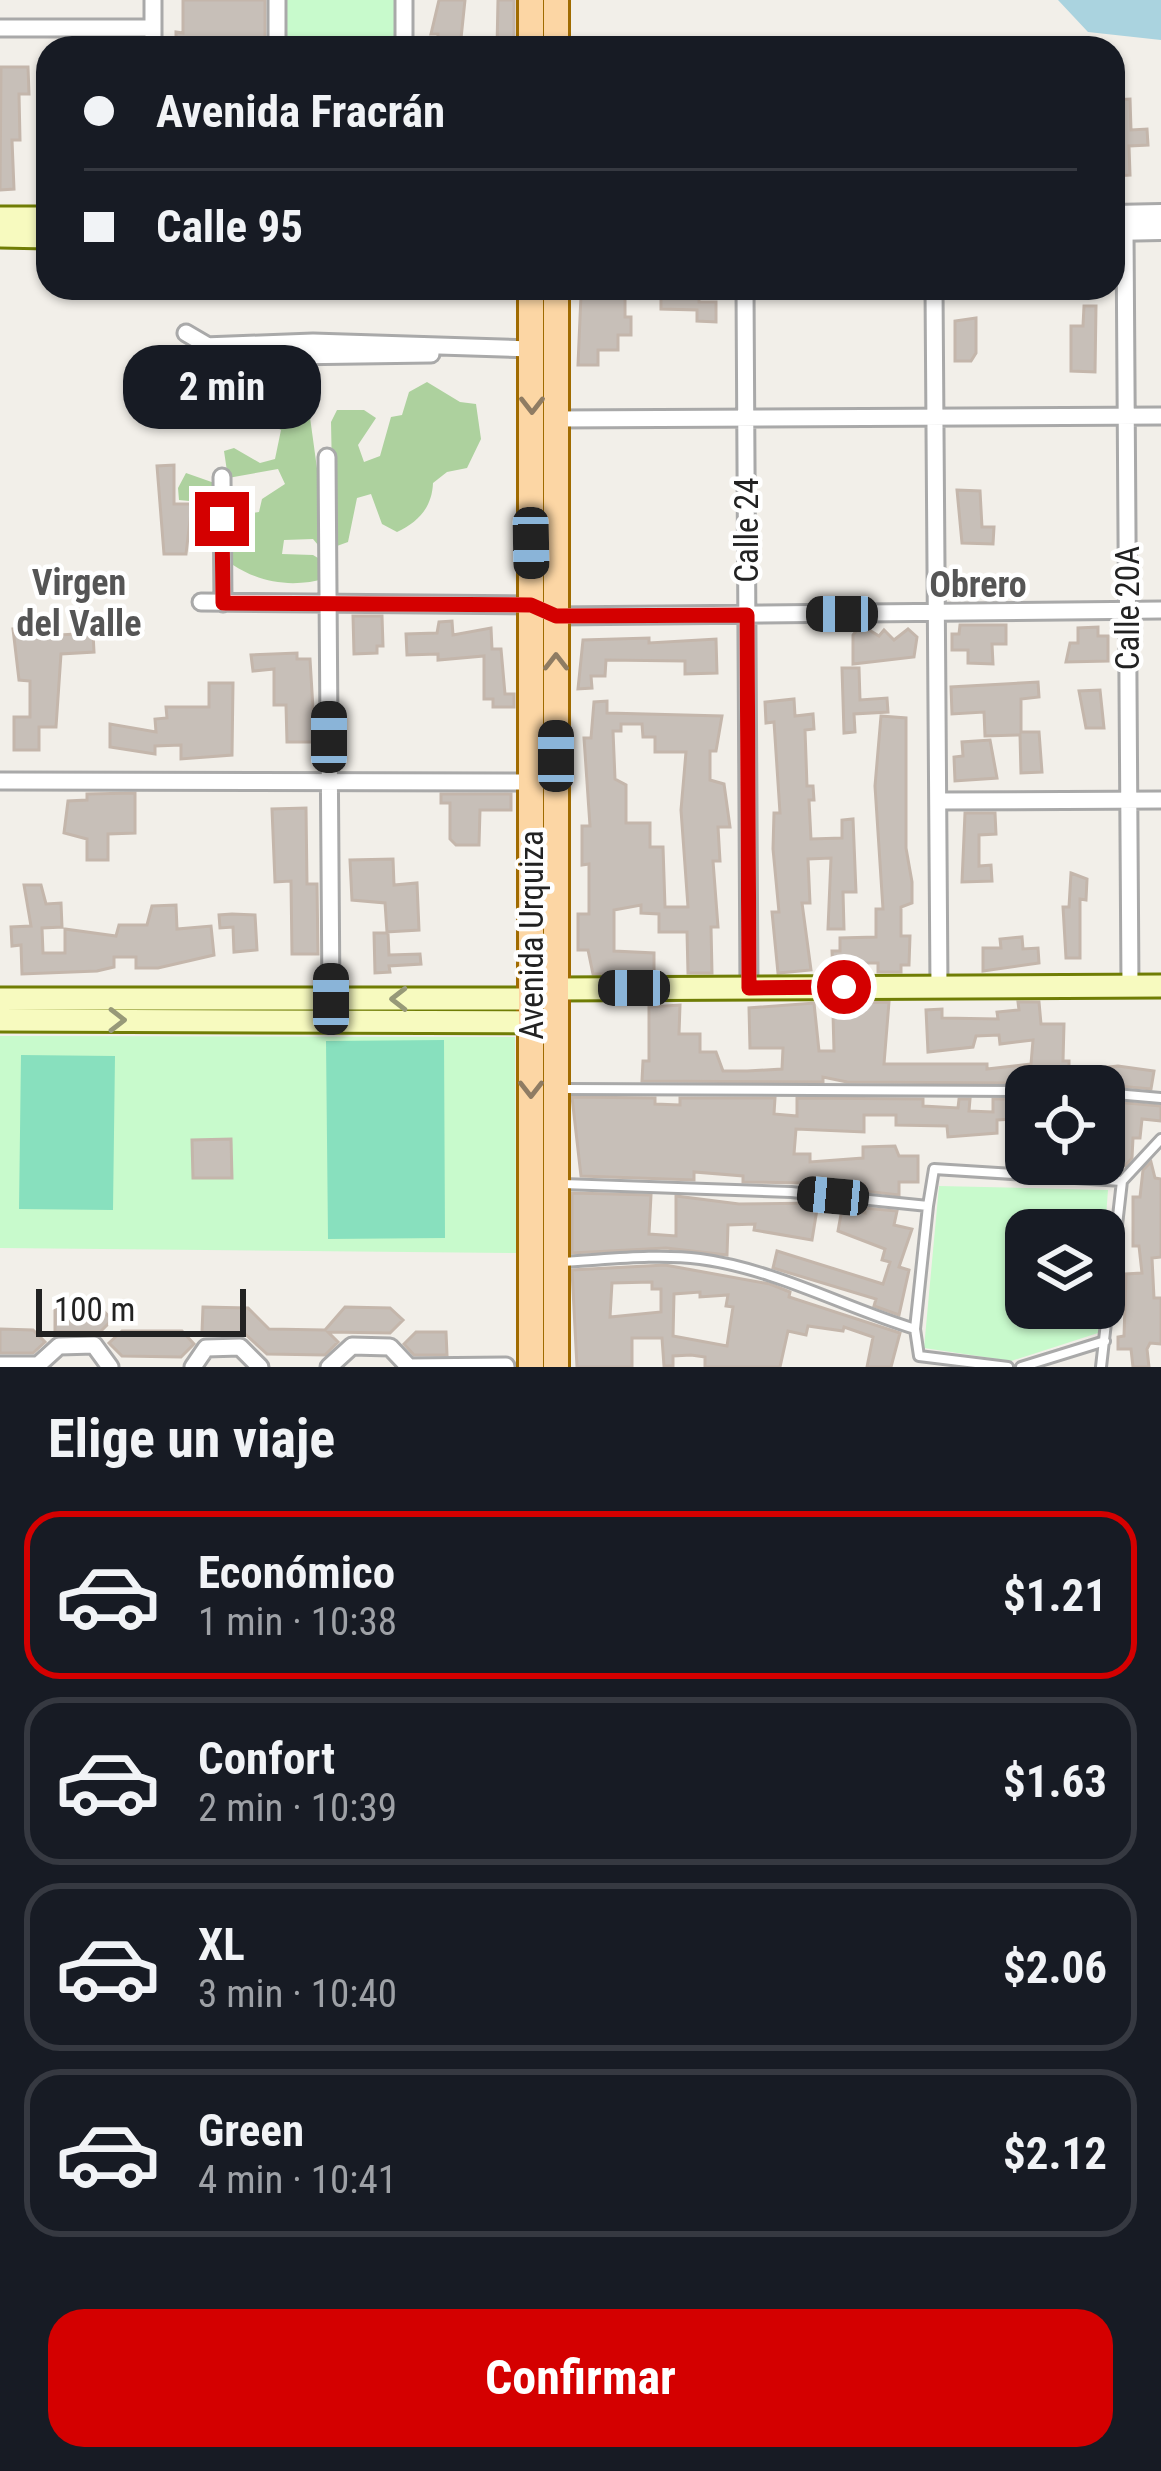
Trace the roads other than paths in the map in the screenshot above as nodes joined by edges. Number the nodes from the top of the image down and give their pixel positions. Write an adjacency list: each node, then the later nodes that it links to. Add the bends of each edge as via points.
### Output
1 (153, 0): 7 (street)
2 (277, 0): 9 (street)
3 (404, 0): 10 (street)
4 (531, 0): 11 (main road)
5 (556, 0): 12 (main road)
6 (0, 28): 7 (street)
7 (153, 28): 8 (street)
8 (153, 36)
9 (277, 36)
10 (404, 36)
11 (531, 36)
12 (556, 36)
13 (1161, 214): 16 (street)
14 (0, 218): 15 (main road)
15 (36, 218)
16 (1125, 224)
17 (1125, 227): 18 (street)
18 (1161, 230)
19 (0, 236): 20 (main road)
20 (36, 236)
21 (531, 300): 27 (main road, Avenida Urquiza)
22 (556, 300): 32 (main road, Avenida Urquiza)
23 (745, 300): 31 (street, Calle 24)
24 (934, 300): 30 (street)
25 (1121, 300): 28 (street, Calle 20A)
26 (186, 333): 27 (street, via 204,346)
27 (532, 349): 38 (main road, Avenida Urquiza, one-way to 38)
28 (1126, 416): 29 (street); 30 (street); 40 (street, Calle 20A)
29 (1161, 416)
30 (935, 417): 31 (street); 41 (street)
31 (746, 418): 32 (street); 42 (street, Calle 24)
32 (556, 419): 43 (main road, Avenida Urquiza)
33 (327, 458): 37 (street)
34 (222, 477): 36 (street)
35 (201, 602): 36 (street)
36 (223, 603): 37 (street)
37 (328, 603): 38 (street); 45 (street)
38 (531, 605): 43 (street); 46 (main road, Avenida Urquiza)
39 (1161, 610): 40 (street)
40 (1127, 611): 41 (street); 47 (street, Calle 20A)
41 (936, 614): 42 (street); 49 (street)
42 (747, 615): 43 (street); 53 (street, Calle 24)
43 (556, 616): 54 (main road, Avenida Urquiza, one-way to 43)
44 (0, 781): 45 (street)
45 (329, 782): 46 (street); 56 (street)
46 (530, 782): 57 (main road, Avenida Urquiza)
47 (1129, 800): 48 (street); 49 (street); 50 (street, Calle 20A)
48 (1161, 800)
49 (938, 801): 52 (street)
50 (1130, 986): 51 (main road); 52 (main road)
51 (1161, 986)
52 (939, 987): 53 (main road)
53 (749, 988): 54 (main road)
54 (556, 989): 57 (main road, Avenida Urquiza)
55 (0, 999): 56 (main road)
56 (331, 999): 57 (main road, one-way to 56)
57 (539, 1014): 58 (main road, one-way to 57); 59 (main road, Avenida Urquiza); 80 (main road, Avenida Urquiza, one-way to 80)
58 (0, 1020)
59 (556, 1089): 60 (lane); 66 (main road, Avenida Urquiza)
60 (1005, 1091)
61 (1125, 1095): 62 (lane)
62 (1161, 1098)
63 (1161, 1139): 65 (lane)
64 (1005, 1174): 68 (lane, via 934,1169)
65 (1125, 1178)
66 (555, 1184): 68 (lane); 69 (main road, Avenida Urquiza)
67 (1122, 1185): 71 (lane)
68 (928, 1206): 70 (lane)
69 (556, 1262): 70 (lane, via 699,1258 792,1282); 81 (main road, Avenida Urquiza)
70 (914, 1329): 82 (lane, via 919,1356)
71 (1106, 1341): 83 (lane); 84 (lane)
72 (0, 1365): 73 (street)
73 (38, 1366): 76 (street, via 58,1346 94,1346)
74 (407, 1366): 75 (street); 79 (street, via 390,1347 352,1346)
75 (506, 1366)
76 (110, 1367)
77 (193, 1367): 78 (street, via 206,1348 239,1346)
78 (260, 1367)
79 (328, 1367)
80 (531, 1367)
81 (556, 1367)
82 (1008, 1367)
83 (1022, 1367)
84 (1101, 1367)

